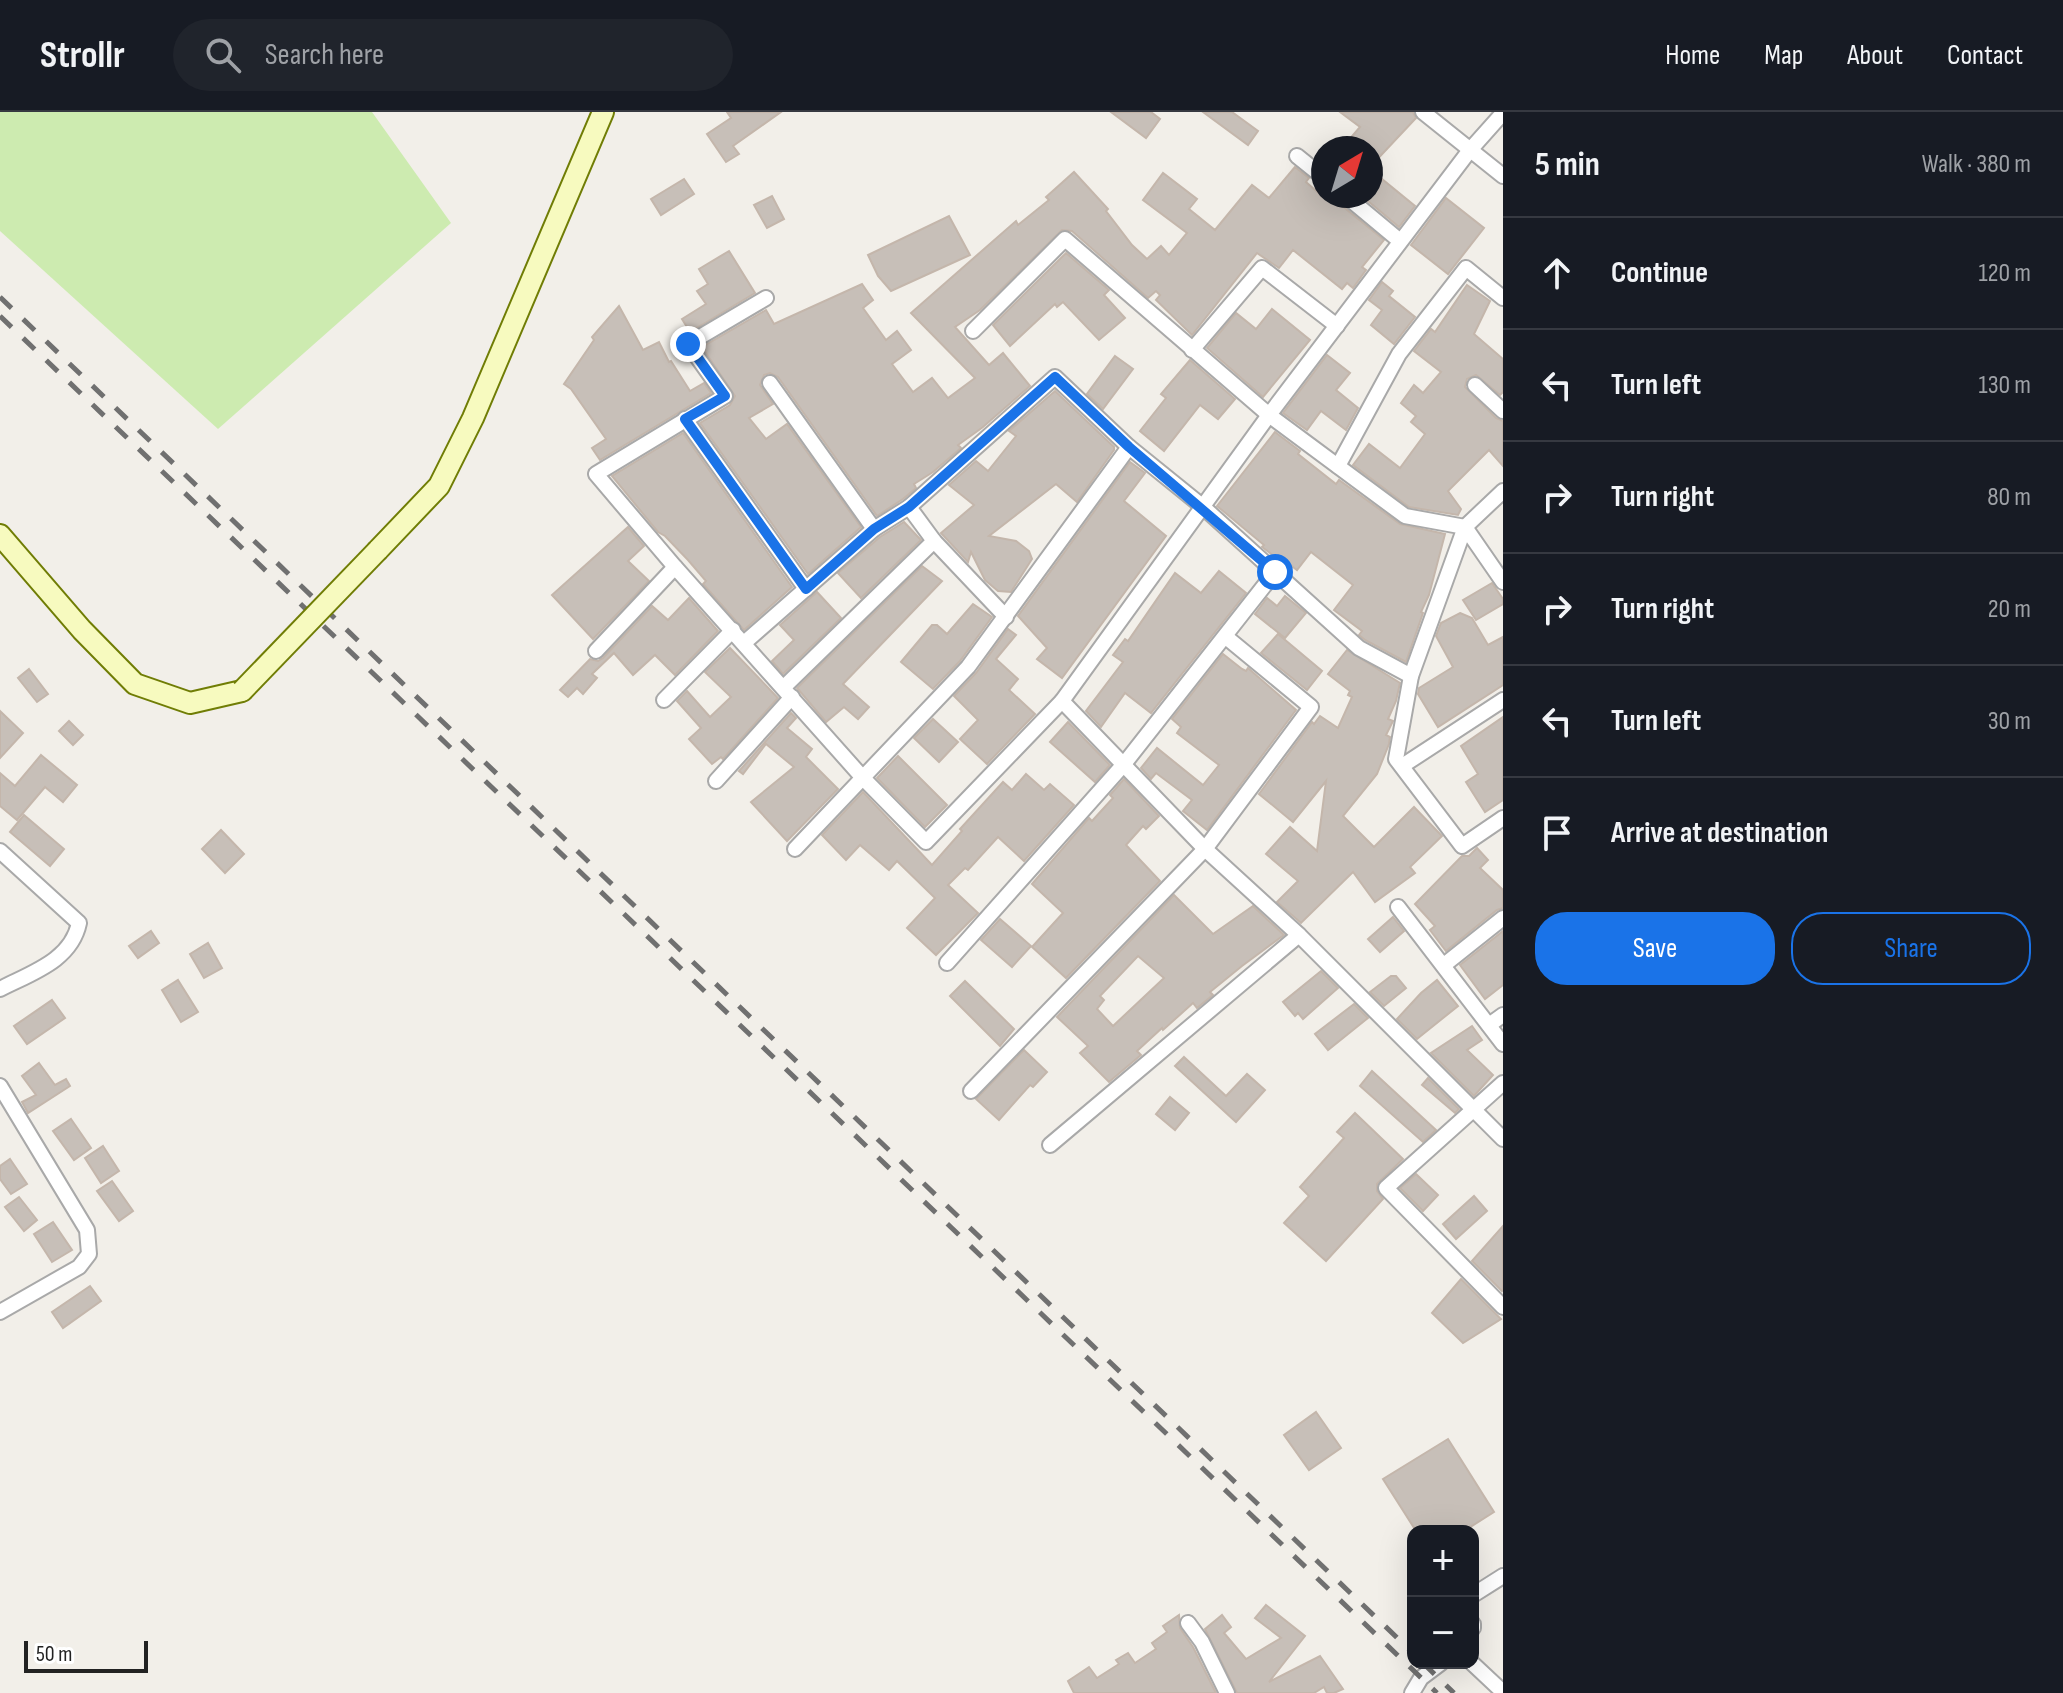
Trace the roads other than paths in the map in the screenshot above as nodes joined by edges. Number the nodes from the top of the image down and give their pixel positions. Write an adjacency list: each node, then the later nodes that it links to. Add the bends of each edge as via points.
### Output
1 (603, 112): 27 (main road, bridge, via 439,486 242,691 190,703 135,684)
2 (1423, 112): 4 (street)
3 (1503, 113): 4 (street)
4 (1470, 150): 7 (street); 9 (street)
5 (1297, 156): 6 (street)
6 (1311, 167)
7 (1503, 176)
8 (1360, 208): 9 (street)
9 (1400, 241): 12 (street)
10 (766, 298): 19 (street, via 688,344 725,396)
11 (1503, 298): 21 (street, via 1466,268 1399,354)
12 (1337, 326): 14 (street, via 1262,268); 18 (street)
13 (973, 331): 14 (street, via 1065,239)
14 (1192, 350): 18 (street)
15 (770, 383): 26 (street)
16 (1475, 385): 17 (street)
17 (1503, 411)
18 (1269, 415): 21 (street); 23 (street)
19 (685, 419): 29 (street, via 596,474); 32 (street)
20 (1129, 447): 23 (street); 24 (street, via 1055,377); 33 (street)
21 (1338, 466): 25 (street, via 1405,516)
22 (1503, 491): 25 (street)
23 (1202, 506): 30 (street); 42 (street)
24 (909, 507): 26 (street); 28 (street)
25 (1465, 527): 31 (street); 38 (street)
26 (874, 529): 32 (street)
27 (0, 535)
28 (934, 541): 33 (street); 39 (street)
29 (675, 567): 34 (street); 37 (street)
30 (1275, 572): 35 (street); 38 (street, via 1359,648)
31 (1503, 582)
32 (806, 589): 36 (street)
33 (1006, 617): 45 (street, via 968,667)
34 (733, 630): 36 (street); 40 (street)
35 (1226, 637): 43 (street); 49 (street, via 1311,707)
36 (744, 643): 39 (street)
37 (596, 651)
38 (1411, 676): 44 (street, via 1396,759)
39 (788, 692): 45 (street); 46 (street)
40 (664, 700)
41 (1503, 700): 44 (street)
42 (1062, 701): 43 (street); 45 (street, via 926,842)
43 (1124, 764): 49 (street); 54 (street)
44 (1402, 766): 47 (street, via 1462,846)
45 (863, 778): 48 (street)
46 (716, 781)
47 (1503, 818)
48 (795, 849)
49 (1205, 849): 53 (street); 62 (street)
50 (0, 851): 56 (street, via 79,923 76,939 57,959)
51 (1398, 907): 55 (street)
52 (1503, 918): 55 (street)
53 (1299, 935): 63 (street); 65 (street)
54 (947, 963)
55 (1444, 965): 58 (street)
56 (0, 989)
57 (1503, 1015): 58 (street)
58 (1489, 1025): 59 (street)
59 (1503, 1044)
60 (1503, 1083): 63 (street)
61 (0, 1086): 67 (street, via 87,1230 89,1254 79,1267)
62 (971, 1091)
63 (1473, 1109): 64 (street); 66 (street, via 1386,1188)
64 (1503, 1139)
65 (1050, 1145)
66 (1503, 1307)
67 (0, 1312)
68 (1503, 1576): 69 (street)
69 (1479, 1591)
70 (1188, 1623): 74 (street)
71 (1433, 1669): 75 (street)
72 (1478, 1669): 73 (street)
73 (1503, 1692)
74 (1227, 1693)
75 (1412, 1693)

